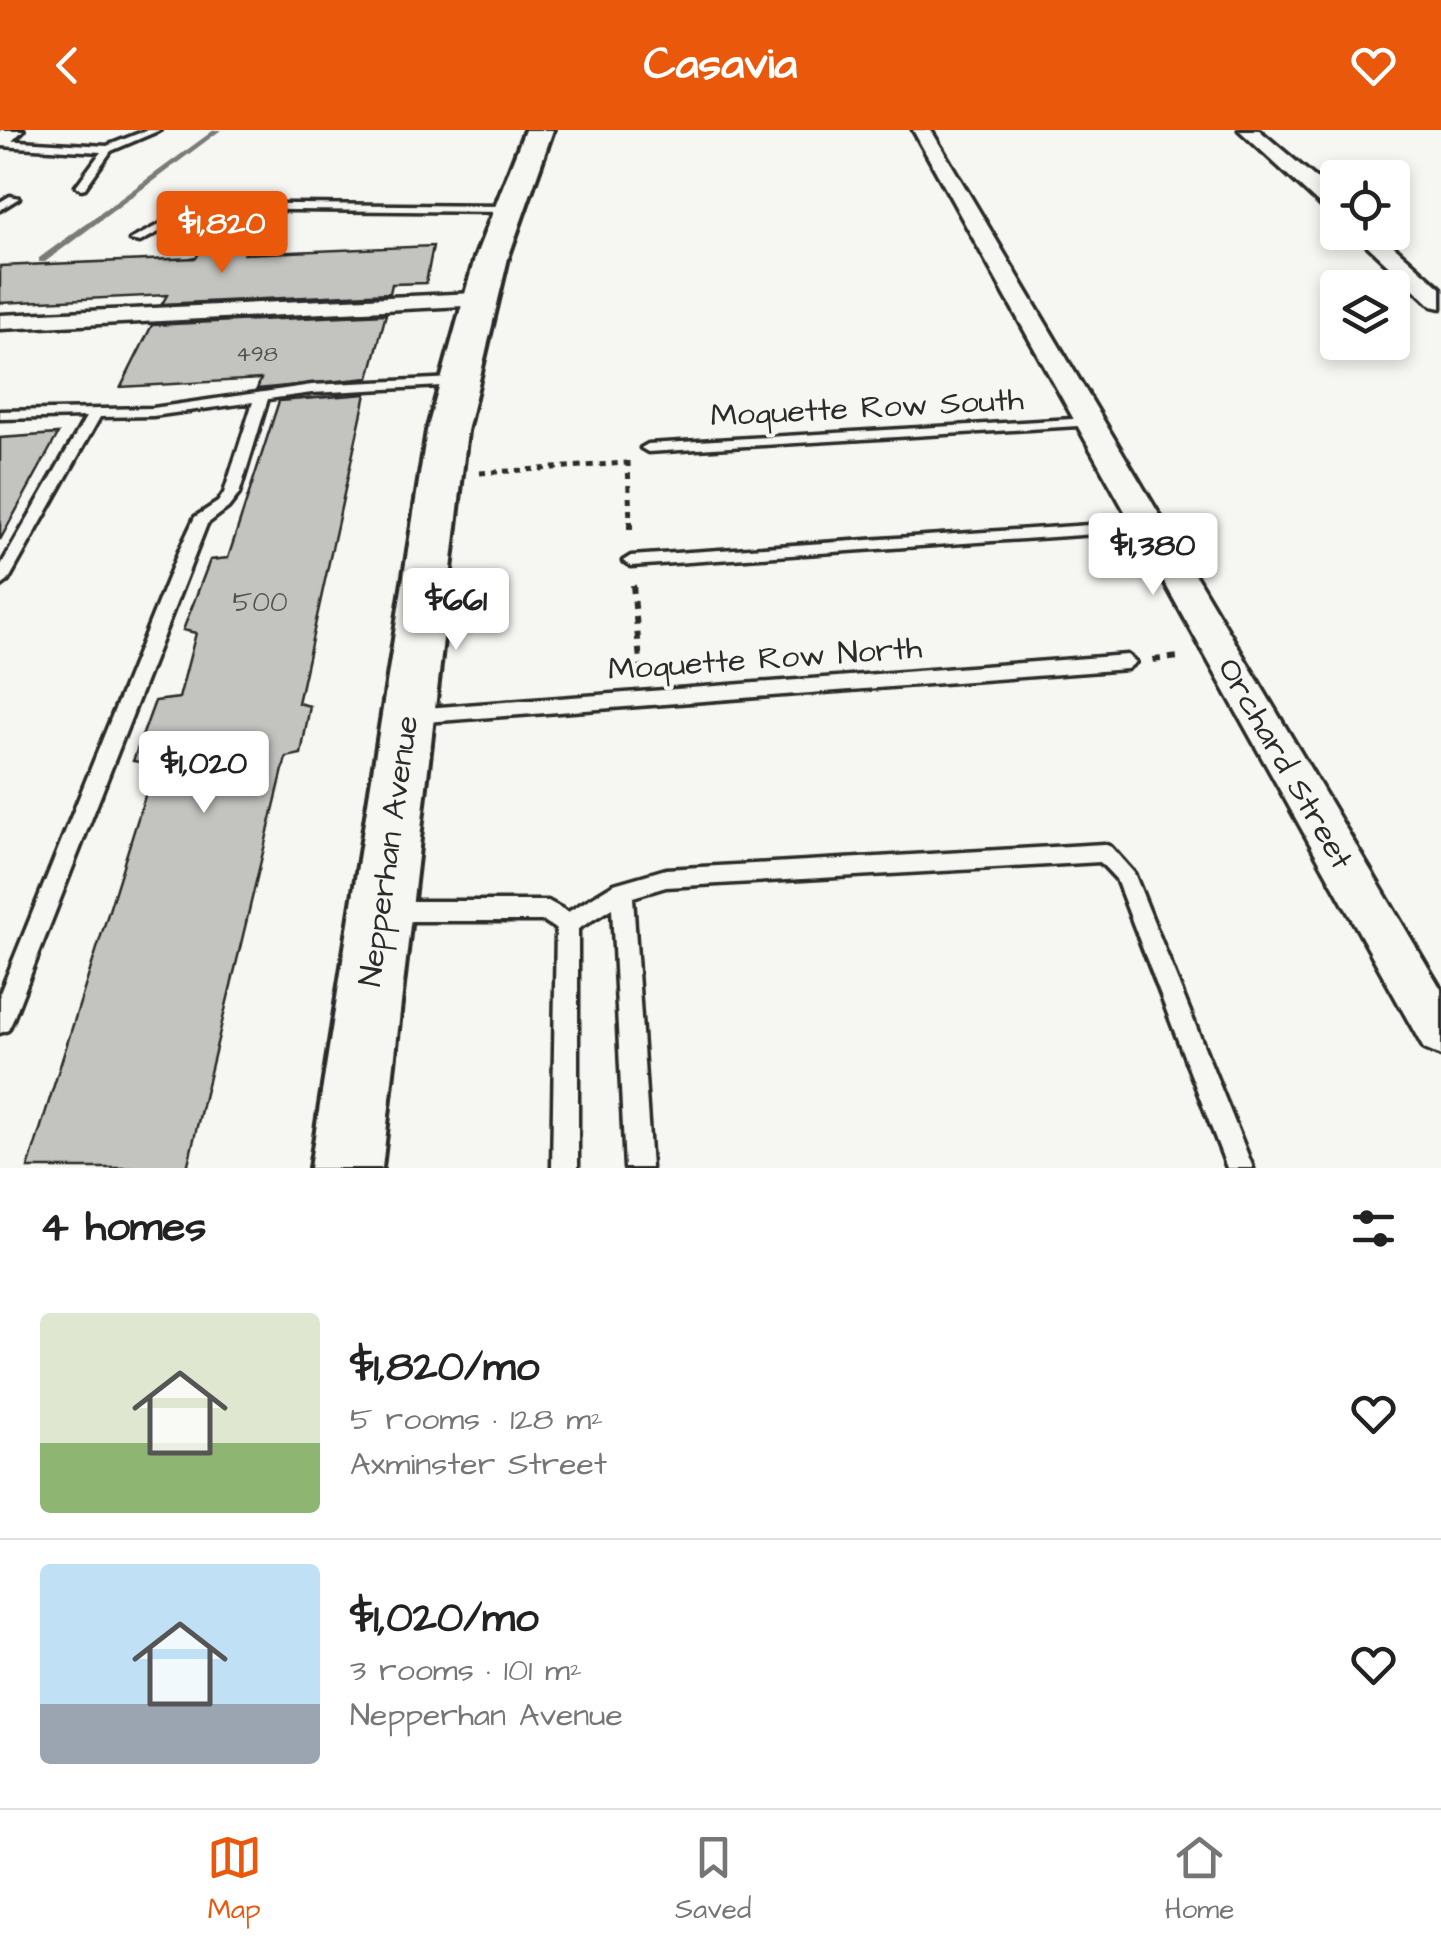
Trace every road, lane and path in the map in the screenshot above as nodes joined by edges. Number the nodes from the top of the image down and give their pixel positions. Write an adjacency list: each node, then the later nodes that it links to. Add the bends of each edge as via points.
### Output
1 (8, 130): 6 (main road)
2 (155, 130): 7 (lane)
3 (540, 130): 12 (main road, Nepperhan Avenue)
4 (922, 130): 22 (street, Orchard Street)
5 (1248, 130): 9 (street)
6 (0, 140): 7 (lane)
7 (108, 149): 8 (lane)
8 (81, 186)
9 (1320, 193)
10 (14, 198): 11 (lane)
11 (0, 207)
12 (506, 209): 13 (lane, via 200,206); 15 (main road, Nepperhan Avenue)
13 (136, 240)
14 (1384, 250): 16 (street)
15 (476, 300): 17 (street); 18 (main road, Nepperhan Avenue)
16 (1441, 302)
17 (0, 322)
18 (455, 382): 19 (lane, via 312,389); 25 (main road, Nepperhan Avenue)
19 (260, 399): 20 (lane); 36 (lane, via 231,494 200,521 186,553)
20 (95, 413): 21 (lane); 28 (lane)
21 (0, 416)
22 (1089, 422): 23 (lane, Moquette Row South); 26 (street, Orchard Street)
23 (648, 448): 24 (path)
24 (626, 463): 25 (path); 27 (path)
25 (439, 476): 32 (main road, Nepperhan Avenue)
26 (1148, 526): 27 (lane); 29 (street, Orchard Street)
27 (631, 561): 31 (path)
28 (0, 581)
29 (1222, 654): 30 (path); 37 (street, Orchard Street)
30 (1127, 662): 31 (lane, Moquette Row North)
31 (643, 698): 32 (lane, Moquette Row North)
32 (407, 716): 34 (main road, Nepperhan Avenue)
33 (622, 891): 35 (lane); 40 (lane); 41 (lane, via 666,878 1104,853 1124,874)
34 (380, 911): 35 (lane, via 548,911); 38 (main road, Nepperhan Avenue)
35 (567, 924): 39 (lane)
36 (0, 1022)
37 (1441, 1033)
38 (346, 1168)
39 (565, 1168)
40 (638, 1168)
41 (1240, 1168)

